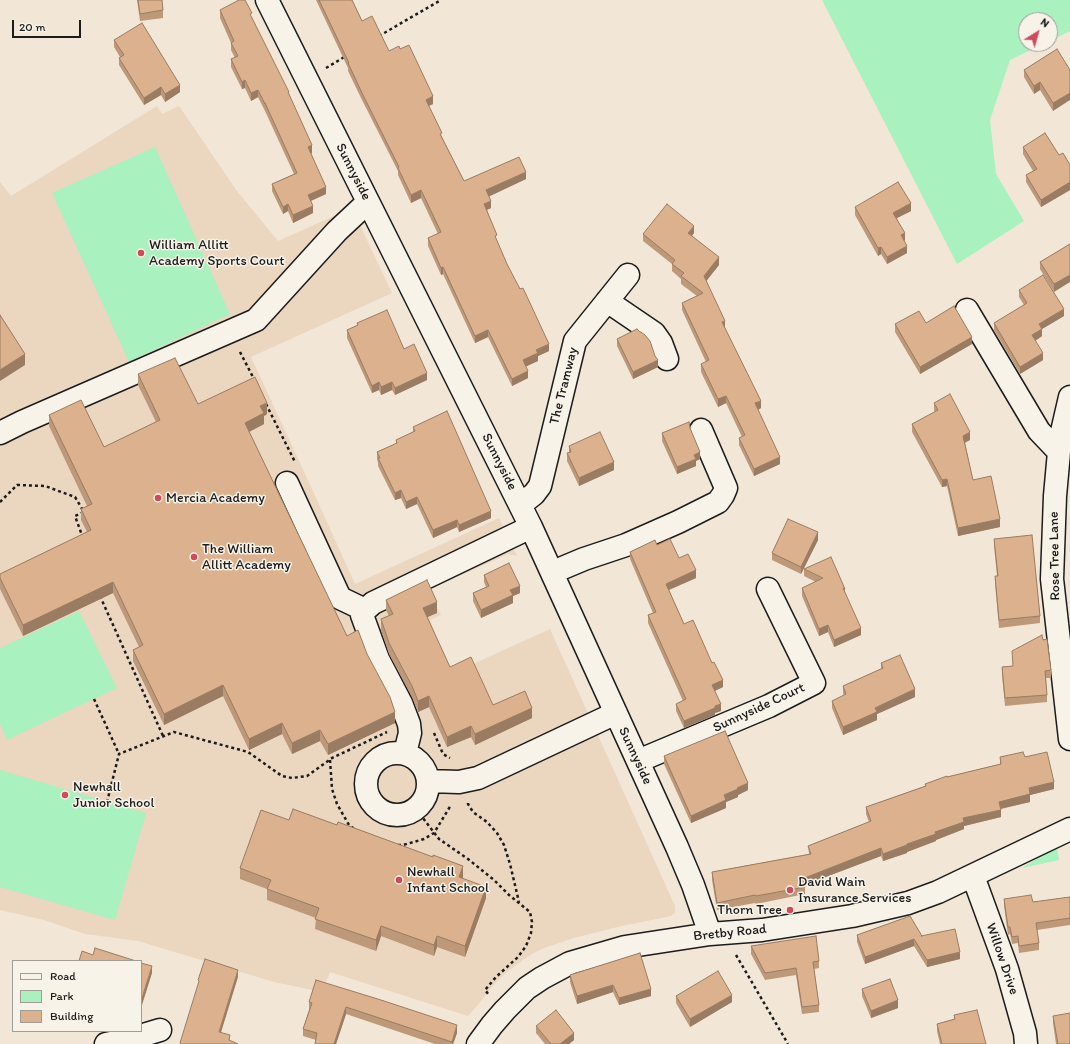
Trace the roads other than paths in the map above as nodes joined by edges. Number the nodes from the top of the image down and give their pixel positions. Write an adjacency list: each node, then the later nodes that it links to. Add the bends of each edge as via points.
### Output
1 (267, 0): 2 (street, Sunnyside)
2 (368, 202): 9 (street, via 337,231 256,320); 12 (street, Sunnyside)
3 (628, 275): 4 (street, The Tramway)
4 (607, 301): 6 (street, via 654,333); 12 (street, The Tramway, via 575,341 540,486)
5 (967, 310): 10 (street, via 1039,431)
6 (667, 359)
7 (1070, 397): 10 (street, Rose Tree Lane, via 1060,436)
8 (701, 430): 14 (street, via 726,488 718,502 626,545)
9 (0, 433)
10 (1059, 452): 18 (street, Rose Tree Lane, via 1052,579)
11 (287, 483): 16 (street, via 340,598)
12 (520, 505): 13 (street, Sunnyside)
13 (532, 527): 14 (street, Sunnyside); 16 (street, via 373,603)
14 (553, 572): 17 (street, Sunnyside)
15 (768, 589): 20 (street, Sunnyside Court, via 814,683 769,706)
16 (365, 610): 19 (street, via 362,615 378,659 410,724)
17 (616, 713): 20 (street, Sunnyside); 21 (street, via 478,778 459,782)
18 (1070, 739)
19 (405, 753): 21 (street, via 421,763); 21 (street, via 389,753 376,760 370,767 366,789 373,803 386,813 408,813 416,809 426,797)
20 (638, 761): 24 (street, Sunnyside)
21 (428, 781)
22 (1070, 829): 23 (street, Bretby Road)
23 (972, 876): 24 (street, Bretby Road, via 908,903 852,916 762,930); 29 (street, Willow Drive, via 1007,969)
24 (716, 933): 28 (street, Bretby Road, via 625,947 570,963 527,988 505,1010)
25 (160, 1030): 26 (street)
26 (130, 1042): 27 (street)
27 (106, 1044)
28 (478, 1044)
29 (1026, 1044)

